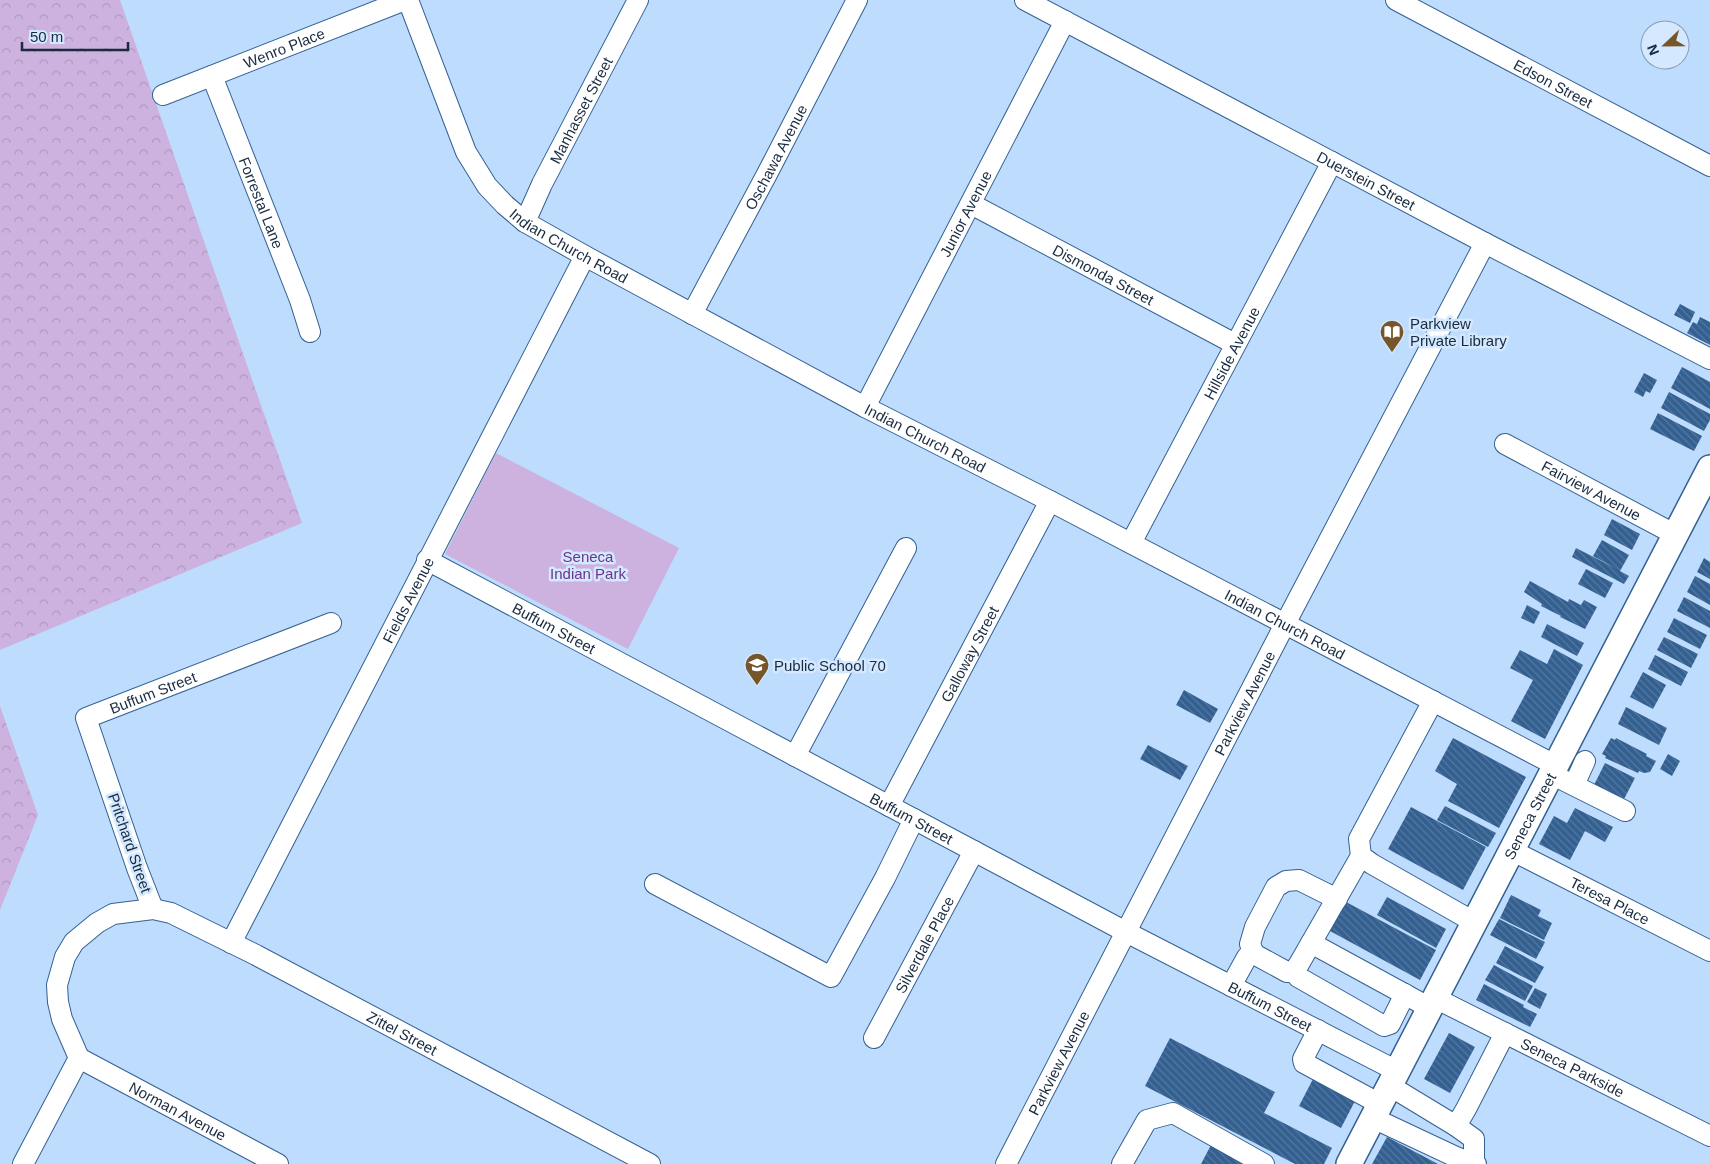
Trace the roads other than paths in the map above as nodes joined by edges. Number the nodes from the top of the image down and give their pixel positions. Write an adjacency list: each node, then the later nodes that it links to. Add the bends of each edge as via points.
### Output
1 (406, 0): 7 (street, Wenro Place); 12 (street, Indian Church Road, via 466,152 487,186)
2 (638, 0): 12 (street, Manhasset Street)
3 (857, 0): 15 (street, Oschawa Avenue)
4 (1025, 0): 6 (street, Duerstein Street)
5 (1396, 0): 10 (street, Edson Street)
6 (1065, 21): 9 (street, Duerstein Street); 11 (street, Junior Avenue)
7 (212, 76): 8 (street, Wenro Place); 16 (street, Forrestal Lane)
8 (163, 95)
9 (1332, 162): 13 (street, Duerstein Street); 17 (street, Hillside Avenue)
10 (1710, 166)
11 (971, 204): 17 (street, Dismonda Street); 19 (street, Junior Avenue)
12 (525, 222): 14 (street, Indian Church Road)
13 (1485, 243): 18 (street, Duerstein Street); 28 (street, Parkview Avenue)
14 (585, 256): 15 (street, Indian Church Road); 26 (street, Fields Avenue)
15 (692, 314): 19 (street, Indian Church Road)
16 (310, 332)
17 (1235, 344): 24 (street, Hillside Avenue)
18 (1710, 359)
19 (865, 407): 22 (street, Indian Church Road)
20 (1506, 444): 23 (street, Fairview Avenue)
21 (1710, 468): 23 (main road, Seneca Street)
22 (1050, 501): 24 (street, Indian Church Road); 35 (street, Galloway Street)
23 (1676, 534): 33 (main road, Seneca Street)
24 (1131, 543): 28 (street, Indian Church Road)
25 (906, 548): 31 (street)
26 (427, 560): 31 (street, Buffum Street); 47 (street, Fields Avenue)
27 (331, 623): 30 (street, Buffum Street)
28 (1285, 624): 29 (street, Indian Church Road); 45 (street, Parkview Avenue)
29 (1433, 701): 33 (street, Indian Church Road); 40 (street, via 1360,839)
30 (86, 718): 43 (street, Pritchard Street)
31 (794, 756): 35 (street, Buffum Street)
32 (1585, 761): 34 (street)
33 (1553, 770): 34 (street, Indian Church Road); 38 (main road, Seneca Street)
34 (1574, 785): 36 (street, Indian Church Road)
35 (889, 806): 37 (street, Buffum Street)
36 (1625, 810)
37 (914, 819): 39 (street, Buffum Street); 41 (street, via 831,977)
38 (1511, 850): 44 (main road, Seneca Street); 48 (street, Teresa Place)
39 (974, 851): 45 (street, Buffum Street); 56 (street, Silverdale Place)
40 (1361, 856): 42 (street); 44 (street)
41 (655, 884)
42 (1336, 899): 46 (street); 49 (street, via 1300,880 1286,881 1276,887 1255,927 1250,944)
43 (153, 909): 47 (street, Zittel Street, via 171,913); 57 (street, Pritchard Street, via 105,918 74,942 65,957 58,985 58,1002)
44 (1474, 922): 53 (main road, Seneca Street)
45 (1126, 932): 51 (street, Buffum Street); 61 (street, Parkview Avenue)
46 (1311, 942): 50 (street); 52 (street, Seneca Parkside)
47 (231, 943): 65 (street, Zittel Street)
48 (1710, 951)
49 (1254, 954): 50 (street, via 1287,972); 51 (street, via 1247,957)
50 (1294, 971): 52 (street, via 1298,977 1384,1026 1390,1024)
51 (1231, 986): 54 (street, Buffum Street)
52 (1405, 994): 53 (street, Seneca Parkside)
53 (1432, 1003): 55 (street, Seneca Parkside); 58 (main road, Seneca Street)
54 (1318, 1030): 58 (street, Buffum Street); 58 (street, via 1304,1063)
55 (1505, 1033): 59 (street); 60 (street, Seneca Parkside)
56 (874, 1038)
57 (79, 1058): 63 (street); 64 (street, Norman Avenue)
58 (1385, 1095): 59 (street); 62 (street); 68 (main road, Seneca Street)
59 (1456, 1126): 62 (street, via 1474,1139)
60 (1710, 1136)
61 (1012, 1162)
62 (1470, 1162)
63 (23, 1164)
64 (278, 1164)
65 (650, 1164)
66 (1122, 1164): 67 (street, via 1146,1120 1173,1113)
67 (1264, 1164)
68 (1349, 1164)

